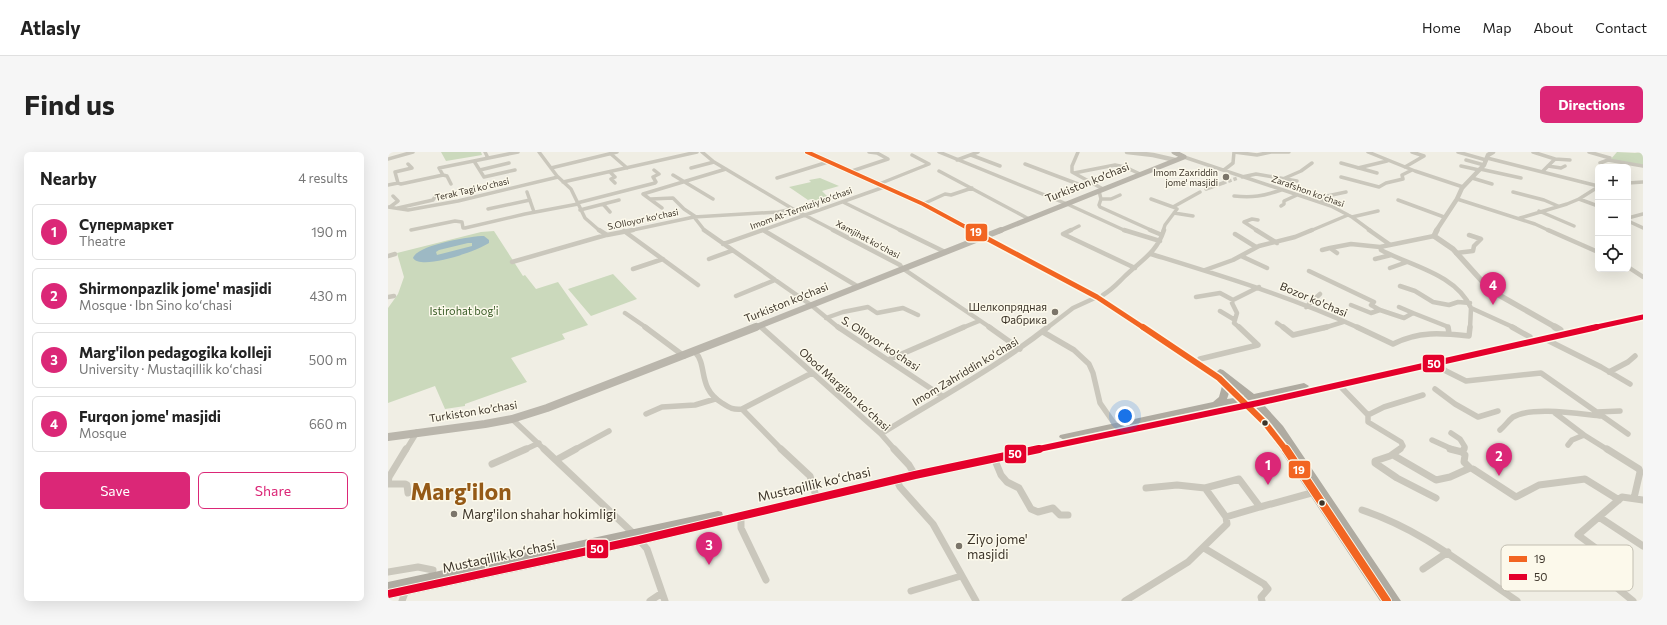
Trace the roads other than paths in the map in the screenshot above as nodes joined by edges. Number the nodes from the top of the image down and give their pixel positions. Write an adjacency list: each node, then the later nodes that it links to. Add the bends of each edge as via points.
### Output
1 (413, 152): 28 (street)
2 (485, 152): 27 (street)
3 (518, 152): 27 (street)
4 (538, 152): 52 (street, S.Olloyor koʻchasi)
5 (617, 152): 23 (street)
6 (697, 152): 53 (street)
7 (702, 152): 37 (street, Xamjihat ko'chasi)
8 (807, 152): 38 (main road)
9 (869, 152): 65 (street, via 888,159)
10 (939, 152): 31 (street)
11 (978, 152): 26 (street)
12 (1078, 152): 68 (street, via 1072,166)
13 (1127, 152): 32 (street)
14 (1234, 152): 15 (street, via 1257,155); 62 (street, via 1233,163)
15 (1289, 152)
16 (1368, 152): 36 (street)
17 (1412, 152): 51 (street, via 1424,156)
18 (1458, 152): 45 (street)
19 (1493, 152): 45 (street)
20 (1533, 152): 29 (street)
21 (1589, 152): 30 (street)
22 (1614, 152): 30 (street)
23 (611, 154): 52 (street); 53 (street)
24 (1180, 154): 32 (main road, Turkiston ko’chasi); 62 (street, Zarafshon koʻchasi)
25 (912, 155): 93 (street, Imom At-Termiziy koʻchasi, via 929,164)
26 (971, 155): 31 (street); 46 (street)
27 (488, 158): 35 (street)
28 (388, 159)
29 (1556, 159): 34 (street); 48 (street)
30 (1609, 159): 39 (street); 50 (street)
31 (957, 160): 125 (street)
32 (1175, 160): 69 (main road, Turkiston ko’chasi)
33 (1466, 160): 45 (street)
34 (1570, 160)
35 (474, 161): 57 (street); 70 (street, via 440,168)
36 (1388, 161): 51 (street); 55 (street)
37 (714, 162): 54 (street); 60 (street, Xamjihat ko'chasi)
38 (828, 162): 65 (main road); 75 (street)
39 (1600, 162)
40 (509, 163): 57 (street)
41 (1312, 163): 76 (street)
42 (1341, 163): 55 (street)
43 (408, 164): 84 (street, via 412,168 395,172)
44 (1025, 164): 79 (street)
45 (1483, 164): 47 (street); 66 (street); 77 (street); 78 (street)
46 (1000, 166)
47 (1461, 166)
48 (1548, 166): 49 (street); 66 (street)
49 (1566, 166)
50 (1643, 166)
51 (1405, 167): 63 (street)
52 (551, 168): 72 (street, S.Olloyor koʻchasi)
53 (627, 168): 64 (street)
54 (691, 168)
55 (1358, 168): 67 (street)
56 (1423, 168): 63 (street)
57 (480, 170): 58 (street, via 484,177)
58 (515, 170)
59 (654, 170): 122 (street, via 659,174 653,177 656,182)
60 (726, 170): 80 (street); 134 (street, Xamjihat ko'chasi)
61 (939, 170): 96 (street)
62 (1224, 170): 73 (street, Zarafshon koʻchasi)
63 (1413, 170): 74 (street, via 1402,175 1402,179 1379,187); 95 (street)
64 (610, 172): 82 (street); 85 (street, via 615,177 611,179)
65 (849, 172): 93 (main road)
66 (1543, 172): 94 (street)
67 (1377, 173)
68 (1076, 174): 69 (street, via 1115,165); 79 (street); 101 (street)
69 (1140, 174): 101 (main road, Turkiston ko’chasi)
70 (444, 175): 84 (street); 89 (street)
71 (672, 175): 80 (street)
72 (558, 177): 82 (street, S.Olloyor koʻchasi); 131 (street, Terak Tagi koʻchasi, via 444,204 408,210)
73 (1240, 177): 76 (street, via 1254,174); 99 (street, Zarafshon koʻchasi)
74 (1341, 177)
75 (777, 178)
76 (1285, 178): 81 (street)
77 (1472, 178): 91 (street); 95 (street)
78 (1521, 178)
79 (1066, 180): 90 (street)
80 (684, 181): 111 (street, via 643,194); 112 (street)
81 (1297, 181)
82 (563, 182): 122 (street, S.Olloyor koʻchasi, via 571,189)
83 (1643, 182): 87 (street)
84 (398, 183): 92 (street)
85 (615, 183)
86 (1223, 183): 98 (street)
87 (1631, 183)
88 (1631, 183): 97 (street)
89 (451, 184)
90 (1078, 184)
91 (1492, 184)
92 (388, 185)
93 (882, 186): 120 (street, Imom At-Termiziy koʻchasi); 124 (main road)
94 (1595, 186)
95 (1464, 187): 115 (street)
96 (972, 188): 124 (street, via 951,195 946,194); 150 (street)
97 (1643, 188)
98 (1206, 189)
99 (1281, 189): 107 (street, Zarafshon koʻchasi); 110 (street, via 1250,198)
100 (1595, 189): 116 (street)
101 (1101, 190): 113 (street); 125 (main road, Turkiston ko’chasi)
102 (527, 192): 117 (street)
103 (1200, 192): 130 (street)
104 (1346, 192): 121 (street, via 1327,196 1328,198)
105 (1513, 192): 128 (street)
106 (436, 195): 131 (street, via 434,199)
107 (1297, 195): 121 (street, Zarafshon koʻchasi); 127 (street, via 1284,201)
108 (393, 196): 129 (street, via 398,201)
109 (1120, 196): 113 (street)
110 (1234, 196)
111 (651, 199): 132 (street); 146 (street, via 673,198)
112 (713, 199)
113 (1101, 199): 164 (street, via 1100,207)
114 (1151, 199): 130 (street)
115 (1457, 199): 147 (street); 148 (street)
116 (1579, 199): 126 (street); 128 (street)
117 (530, 200): 133 (street); 138 (street)
118 (619, 200): 123 (street)
119 (1398, 200): 147 (street)
120 (843, 202): 141 (street, Imom At-Termiziy koʻchasi); 176 (street)
121 (1319, 202): 144 (street, Zarafshon koʻchasi)
122 (577, 204): 135 (street, S.Olloyor koʻchasi); 138 (street)
123 (603, 204): 135 (street); 139 (street)
124 (923, 204): 162 (main road)
125 (1067, 204): 150 (main road, Turkiston ko’chasi); 166 (street, via 1129,232)
126 (1595, 205)
127 (1281, 206)
128 (1558, 206): 137 (street)
129 (389, 207): 131 (street, Terak Tagi koʻchasi)
130 (1173, 207): 140 (street, via 1178,209)
131 (398, 208)
132 (662, 208)
133 (488, 209)
134 (793, 209): 141 (street, Xamjihat ko'chasi); 146 (street)
135 (580, 210): 161 (street, S.Olloyor koʻchasi, via 589,222)
136 (1378, 211): 144 (street)
137 (1539, 211): 148 (street); 155 (street)
138 (534, 212): 157 (street, via 465,228 462,222 457,221)
139 (610, 212)
140 (1174, 213): 143 (street); 164 (street, Imom Zahriddin koʻchasi, via 1164,225)
141 (805, 214): 158 (street, Imom At-Termiziy koʻchasi); 189 (street, Xamjihat ko'chasi)
142 (1643, 214): 145 (street)
143 (1193, 216)
144 (1350, 216): 167 (street); 169 (street, Zarafshon koʻchasi)
145 (1634, 216): 149 (street); 152 (street)
146 (695, 217): 159 (street, S.Olloyor koʻchasi); 168 (street, S.Olloyor koʻchasi, via 704,230)
147 (1444, 217): 165 (street)
148 (1520, 218): 175 (street)
149 (1631, 218)
150 (1029, 219): 162 (main road, Turkiston ko’chasi)
151 (1258, 220): 167 (street, via 1244,222)
152 (1643, 220)
153 (1631, 221): 156 (street)
154 (1079, 226): 190 (street, via 1063,234)
155 (1574, 226)
156 (1643, 228)
157 (411, 230)
158 (763, 230): 168 (street, Imom At-Termiziy koʻchasi); 200 (street)
159 (624, 231): 161 (street, S.Olloyor koʻchasi); 184 (street)
160 (1234, 234): 170 (street)
161 (607, 235): 187 (street)
162 (983, 235): 176 (main road, Turkiston ko’chasi); 206 (main road)
163 (1469, 235): 178 (street, via 1481,240 1474,246 1473,251)
164 (1162, 236): 166 (street, Imom Zahriddin koʻchasi)
165 (1434, 236): 169 (street); 178 (street, via 1448,244)
166 (1160, 241): 180 (street, Imom Zahriddin koʻchasi)
167 (1277, 243): 170 (street)
168 (723, 244): 173 (street, S.Olloyor koʻchasi)
169 (1389, 244): 171 (street)
170 (1256, 247): 183 (street)
171 (1380, 247): 172 (street, via 1351,244); 181 (street)
172 (1330, 248): 174 (street); 177 (street)
173 (731, 250): 186 (street); 198 (street, S.Olloyor koʻchasi)
174 (1322, 250)
175 (1595, 251)
176 (945, 252): 189 (main road, Turkiston ko’chasi)
177 (1337, 253)
178 (1456, 253): 228 (street, via 1490,290)
179 (394, 254): 182 (street)
180 (1151, 254): 190 (street, Imom Zahriddin koʻchasi); 195 (street, Bozor ko'chasi)
181 (1391, 255): 185 (street); 188 (street)
182 (388, 256)
183 (1241, 256): 191 (street); 195 (street)
184 (663, 259): 193 (street); 199 (street)
185 (1375, 259)
186 (709, 260)
187 (512, 262)
188 (1407, 262): 192 (street); 212 (street, via 1444,278 1467,298)
189 (902, 268): 200 (main road, Turkiston ko’chasi); 224 (street, Xamjihat ko'chasi)
190 (1135, 268): 206 (street, Imom Zahriddin koʻchasi, via 1117,286)
191 (1267, 268)
192 (1390, 268)
193 (633, 269)
194 (1631, 269): 197 (street)
195 (1205, 270): 202 (street, Bozor ko'chasi)
196 (1310, 271): 215 (street, via 1374,302 1371,305)
197 (1643, 277)
198 (775, 280): 205 (street); 210 (street, S.Olloyor koʻchasi)
199 (698, 285)
200 (857, 286): 210 (main road, Turkiston ko’chasi)
201 (1400, 286): 212 (street, via 1433,302 1448,305 1458,302)
202 (1259, 287): 209 (street); 213 (street, Bozor ko'chasi)
203 (1320, 294): 213 (street)
204 (394, 296): 207 (street)
205 (736, 296)
206 (1100, 296): 229 (street, Imom Zahriddin koʻchasi, via 1072,308); 237 (main road); 242 (main road)
207 (388, 297)
208 (1196, 297): 209 (street, via 1220,293)
209 (1233, 300): 223 (street, via 1237,313)
210 (811, 305): 222 (street, S. Olloyor ko'chasi); 227 (main road, Turkiston ko’chasi)
211 (1351, 305): 215 (street, via 1371,313)
212 (1470, 306): 230 (street, Bozor ko'chasi, via 1469,336); 231 (street)
213 (1306, 307): 225 (street, Bozor ko'chasi)
214 (1399, 307): 217 (street)
215 (1380, 310): 217 (street, via 1404,318)
216 (1220, 311): 223 (street)
217 (1413, 312): 230 (street, via 1448,327)
218 (1643, 312): 228 (main road, Mustaqillik koʻchasi)
219 (625, 313): 235 (street)
220 (918, 315): 222 (street, via 908,308 877,313 868,307)
221 (1643, 317): 232 (main road, Mustaqillik koʻchasi)
222 (826, 318): 238 (street, S. Olloyor ko'chasi, via 846,334)
223 (1236, 320): 237 (street, via 1234,323 1258,346)
224 (979, 321): 233 (street, Xamjihat ko'chasi); 238 (street)
225 (1343, 322): 226 (street, via 1293,335); 230 (street, Bozor ko'chasi, via 1393,344 1407,337)
226 (1277, 323)
227 (760, 326): 234 (main road, Turkiston ko’chasi); 241 (street, Obod Margilon koʻchasi)
228 (1560, 330): 231 (main road, Mustaqillik koʻchasi)
229 (1043, 332): 233 (street, Imom Zahriddin koʻchasi); 261 (street, via 1090,365 1099,401)
230 (1449, 333)
231 (1530, 337): 246 (main road, Mustaqillik koʻchasi)
232 (1545, 339): 239 (main road, Mustaqillik koʻchasi); 240 (street)
233 (1020, 349): 248 (street, Imom Zahriddin koʻchasi)
234 (695, 352): 235 (main road, Turkiston ko’chasi); 249 (street, via 699,356 705,384)
235 (684, 356): 259 (main road, Turkiston ko’chasi)
236 (1635, 356): 240 (street)
237 (1200, 359): 242 (main road)
238 (888, 360): 248 (street, S. Olloyor ko'chasi)
239 (1435, 363): 244 (main road, Mustaqillik koʻchasi); 257 (street, via 1466,381 1541,373)
240 (1609, 372): 243 (street)
241 (812, 373): 252 (street); 266 (street, Obod Margilon koʻchasi)
242 (1231, 384): 246 (main road, via 1254,391); 250 (main road); 251 (main road)
243 (1630, 384)
244 (1339, 385): 246 (main road, Mustaqillik koʻchasi); 258 (street)
245 (1435, 389): 253 (street, via 1478,418)
246 (1279, 394): 250 (main road, Mustaqillik koʻchasi); 260 (main road, via 1270,406)
247 (1423, 395): 258 (street, via 1384,407)
248 (942, 396): 266 (street, Imom Zahriddin koʻchasi)
249 (715, 399): 252 (street, via 733,410); 256 (street, via 695,405 662,407)
250 (1250, 401): 251 (main road, Mustaqillik koʻchasi); 260 (main road)
251 (1219, 408): 260 (main road, via 1242,411); 261 (main road, Mustaqillik koʻchasi); 275 (main road, Mustaqillik koʻchasi)
252 (742, 409): 286 (street, via 810,476)
253 (1498, 410)
254 (1620, 411): 257 (street)
255 (1555, 413): 257 (street); 262 (street, via 1514,416 1507,426); 268 (street)
256 (646, 414)
257 (1600, 414): 267 (street)
258 (1368, 415): 274 (street, via 1368,422 1401,442 1403,446)
259 (512, 419): 264 (main road, Turkiston ko’chasi); 271 (street)
260 (1270, 422): 284 (main road); 322 (main road, via 1312,475)
261 (1116, 426): 279 (main road, Mustaqillik koʻchasi)
262 (1500, 430)
263 (609, 431): 276 (street)
264 (417, 432): 269 (main road, Turkiston ko’chasi); 280 (street, via 389,477)
265 (1451, 433): 273 (street, via 1460,439 1465,447)
266 (881, 434): 279 (street, Obod Margilon koʻchasi)
267 (1628, 434)
268 (1584, 435): 272 (street, via 1572,440); 288 (street, via 1639,469)
269 (388, 437)
270 (1432, 440): 273 (street)
271 (539, 443): 276 (street); 277 (street)
272 (1568, 445)
273 (1462, 452): 278 (street, via 1465,455 1464,462)
274 (1393, 455): 278 (street, via 1436,480); 287 (street, via 1375,463 1397,478)
275 (994, 458): 279 (main road, Mustaqillik koʻchasi); 293 (street, via 1001,475 1007,482 1019,488 1031,509 1038,512 1052,508 1060,515)
276 (556, 460): 297 (street)
277 (492, 464)
278 (1470, 468): 289 (street, via 1516,497 1539,486 1585,479)
279 (914, 472): 281 (main road, Mustaqillik koʻchasi); 286 (main road, Mustaqillik koʻchasi)
280 (388, 483): 285 (street, via 404,483 407,485)
281 (898, 483): 294 (main road, Mustaqillik koʻchasi); 304 (street, via 934,524)
282 (1146, 488): 283 (street, via 1177,485)
283 (1205, 488): 291 (street, via 1239,479); 295 (street)
284 (1315, 492): 291 (street); 321 (main road)
285 (408, 493)
286 (815, 493): 297 (main road, Mustaqillik koʻchasi)
287 (1436, 498)
288 (1634, 498): 289 (street, via 1622,497); 290 (street)
289 (1619, 500): 296 (street)
290 (1643, 500)
291 (1260, 507): 295 (street)
292 (1362, 510): 301 (street, via 1395,521)
293 (1068, 515)
294 (741, 516): 297 (main road, Mustaqillik koʻchasi); 306 (street, via 741,528)
295 (1226, 517): 300 (street, via 1227,524)
296 (1599, 517): 298 (street, via 1578,535); 299 (street)
297 (636, 537): 305 (main road, Mustaqillik koʻchasi); 308 (main road, Mustaqillik koʻchasi); 313 (street, via 647,549)
298 (1592, 545)
299 (1643, 546)
300 (1204, 548): 319 (street, via 1188,562); 320 (street, via 1264,584 1268,589 1261,597)
301 (1448, 552): 302 (street); 309 (street)
302 (1423, 569)
303 (388, 572): 305 (street, via 418,567 433,570)
304 (961, 576): 310 (street); 318 (street)
305 (431, 578): 307 (main road, Mustaqillik koʻchasi)
306 (766, 580)
307 (388, 587)
308 (406, 590): 314 (main road, Mustaqillik koʻchasi); 315 (street)
309 (1501, 590)
310 (911, 591)
311 (1503, 591): 323 (street)
312 (1621, 591): 324 (street)
313 (662, 593): 316 (street); 317 (street)
314 (388, 594)
315 (402, 601)
316 (650, 601)
317 (664, 601)
318 (976, 601)
319 (1125, 601)
320 (1262, 601)
321 (1386, 601)
322 (1395, 601)
323 (1517, 601)
324 (1633, 601)

